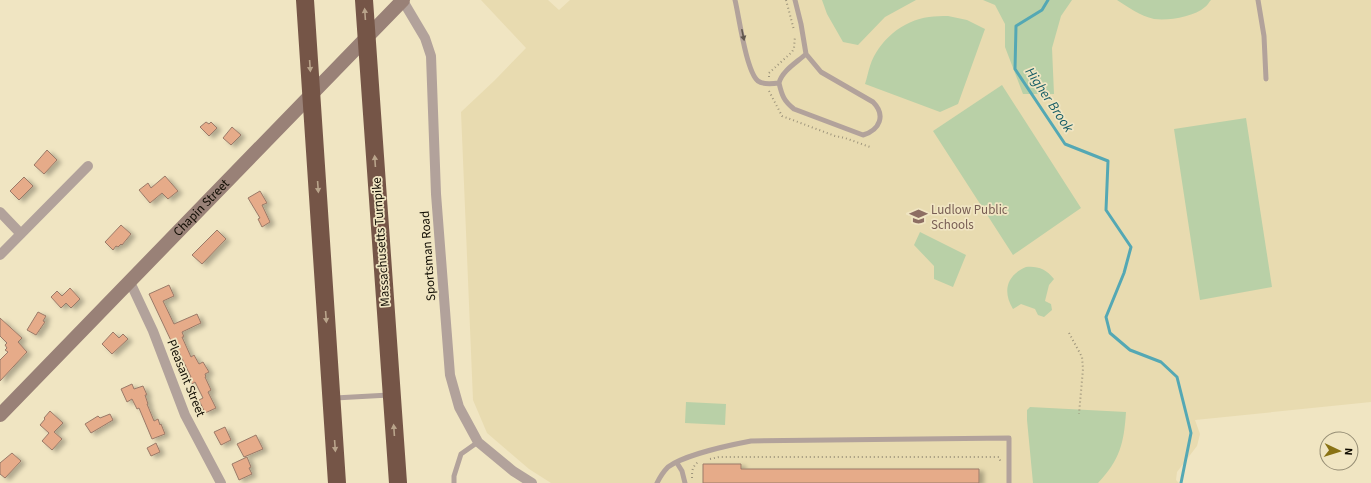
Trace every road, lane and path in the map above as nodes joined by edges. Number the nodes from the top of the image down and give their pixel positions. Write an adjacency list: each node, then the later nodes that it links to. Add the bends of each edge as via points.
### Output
1 (305, 0): 20 (highway, one-way to 20)
2 (364, 0): 19 (highway, Massachusetts Turnpike, one-way to 2)
3 (403, 0): 17 (main road, Chapin Street); 23 (street, Sportsman Road, via 425,38 431,56 436,194 450,375 458,407)
4 (735, 0): 11 (lane, one-way to 11, via 750,70 758,81)
5 (786, 0): 11 (path, via 794,33 794,48 769,73)
6 (795, 0): 8 (lane)
7 (1258, 0): 9 (lane, via 1264,36)
8 (806, 54): 10 (lane, via 780,78); 10 (lane, via 821,72 878,107 880,115 874,130 863,135 794,109 785,102)
9 (1266, 79)
10 (779, 83): 11 (lane)
11 (769, 84): 12 (path, via 769,93 782,116)
12 (870, 147)
13 (88, 166): 15 (street)
14 (0, 212): 15 (street)
15 (21, 234): 16 (street)
16 (0, 255)
17 (130, 282): 22 (main road, Chapin Street); 28 (street, Pleasant Street, via 153,331 186,415)
18 (1069, 333): 21 (path, via 1082,357)
19 (392, 395): 20 (lane); 30 (highway, Massachusetts Turnpike, one-way to 19)
20 (332, 398): 29 (highway, one-way to 29)
21 (1079, 414)
22 (0, 415)
23 (478, 442): 31 (lane, via 461,454); 32 (street, Sportsman Road)
24 (705, 460): 27 (path, via 719,457 999,457)
25 (677, 462): 33 (lane, via 668,467); 34 (lane); 36 (lane, via 751,440 1009,438)
26 (698, 462): 35 (path, via 692,471)
27 (1002, 464)
28 (221, 483)
29 (337, 483)
30 (399, 483)
31 (454, 483)
32 (532, 483)
33 (657, 483)
34 (685, 483)
35 (692, 483)
36 (1009, 483)

